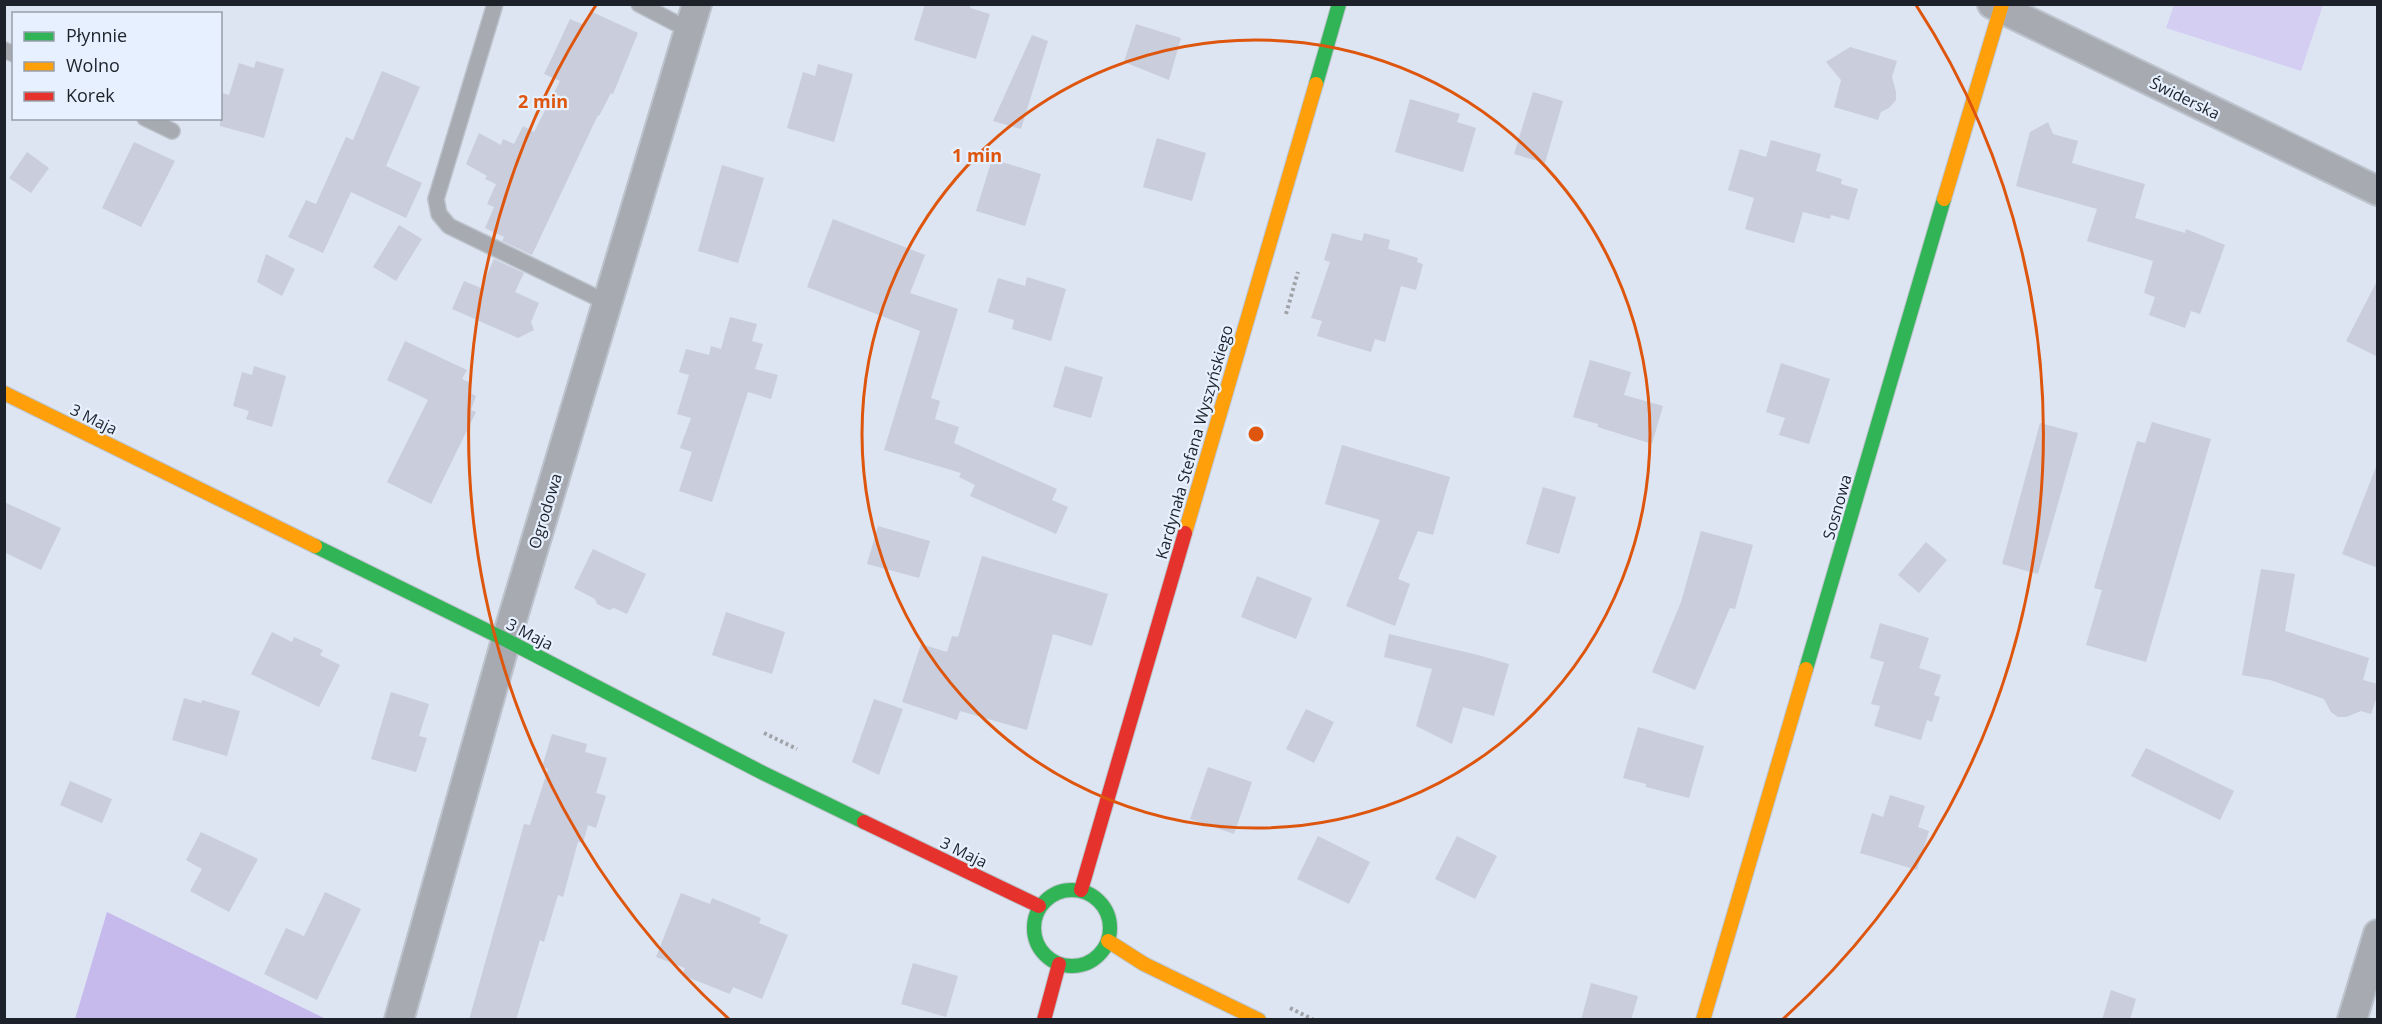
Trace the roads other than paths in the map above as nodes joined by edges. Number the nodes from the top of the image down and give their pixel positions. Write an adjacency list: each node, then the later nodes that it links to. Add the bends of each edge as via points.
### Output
1 (495, 4): 9 (lane, via 436,200 439,214 449,225)
2 (639, 4): 5 (lane)
3 (1339, 4): 12 (street, Kardynała Stefana Wyszyńskiego)
4 (1998, 6): 8 (street, Świderska); 20 (street, Sosnowa)
5 (693, 17): 9 (street, Ogrodowa)
6 (149, 120): 7 (lane)
7 (172, 132)
8 (2378, 191)
9 (608, 303): 11 (street, Ogrodowa)
10 (4, 393): 11 (street, 3 Maja)
11 (506, 640): 13 (street, 3 Maja, via 763,773); 17 (street, Ogrodowa)
12 (1081, 890): 13 (street, via 1062,891); 14 (street, via 1104,906 1111,929)
13 (1039, 906): 16 (street, via 1033,926 1035,938 1044,954)
14 (1108, 941): 16 (street, via 1094,960 1082,965); 19 (street, via 1144,964)
15 (2376, 941): 21 (street)
16 (1059, 964): 18 (street)
17 (399, 1020)
18 (1044, 1020)
19 (1259, 1020)
20 (1703, 1020)
21 (2352, 1020)

